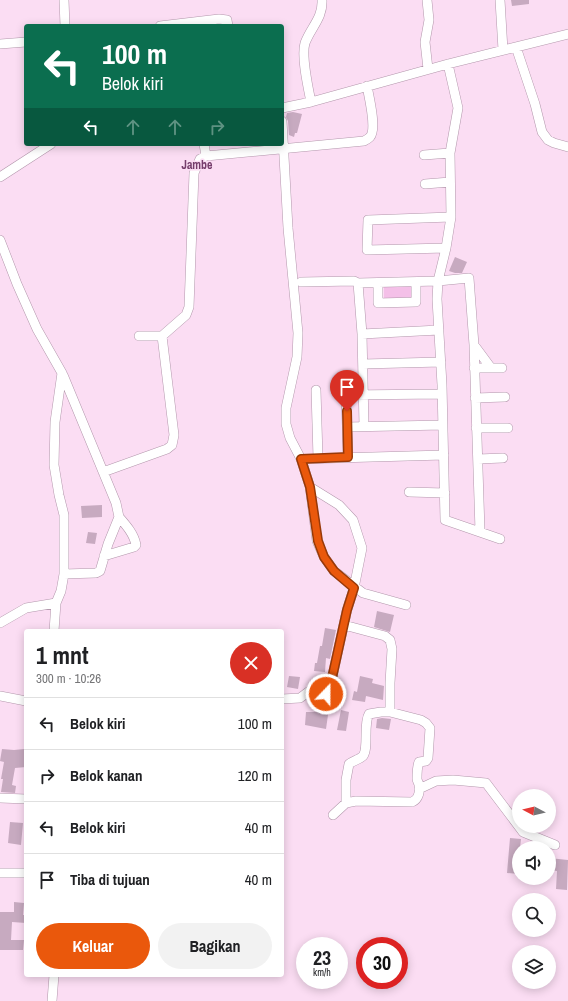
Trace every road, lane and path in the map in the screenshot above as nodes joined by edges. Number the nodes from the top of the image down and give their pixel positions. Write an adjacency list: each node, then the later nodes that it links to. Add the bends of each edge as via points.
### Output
1 (64, 0): 5 (street)
2 (322, 0): 16 (street, via 322,11 305,45)
3 (427, 0): 14 (street, via 429,20 424,42)
4 (500, 0): 12 (street)
5 (65, 24)
6 (177, 24): 7 (street, via 219,19 227,20)
7 (228, 24)
8 (568, 34): 11 (street)
9 (24, 42): 10 (street)
10 (0, 44)
11 (516, 47): 12 (street); 20 (street, via 542,132 548,140)
12 (503, 50): 13 (street)
13 (448, 64): 14 (street); 22 (street, via 458,108)
14 (428, 69): 15 (street)
15 (367, 86): 16 (street); 21 (street, via 373,122 369,138 364,141)
16 (311, 102): 17 (street)
17 (284, 108)
18 (49, 146): 25 (street)
19 (204, 146): 24 (street)
20 (568, 147)
21 (283, 148): 24 (street); 61 (street, via 298,334 297,357 286,408 286,424)
22 (450, 153): 23 (street); 26 (street)
23 (424, 155)
24 (206, 156): 39 (street, via 200,159 194,173 189,307 186,315)
25 (0, 177)
26 (450, 182): 27 (street); 28 (street)
27 (425, 184)
28 (451, 217): 30 (street); 30 (street, via 368,220 367,250)
29 (0, 240): 46 (street, via 37,329)
30 (446, 248): 31 (street)
31 (438, 281): 33 (street); 36 (street); 40 (street, via 469,278)
32 (301, 282): 34 (street)
33 (416, 282): 35 (street); 35 (street, via 416,302 378,303)
34 (358, 283): 35 (street); 37 (street)
35 (378, 283)
36 (439, 330): 37 (street); 41 (street)
37 (362, 334): 42 (street)
38 (139, 336): 39 (street)
39 (162, 336): 63 (street, via 174,435 172,445)
40 (474, 345): 43 (street); 44 (street)
41 (441, 362): 42 (street); 48 (street)
42 (363, 364): 49 (street)
43 (474, 368): 44 (street); 51 (street)
44 (491, 368): 45 (street)
45 (502, 368)
46 (62, 373): 63 (street); 71 (street, via 54,465 64,515)
47 (316, 390): 59 (street)
48 (442, 394): 49 (street); 52 (street)
49 (363, 395): 53 (street); 54 (street, via 346,395)
50 (505, 397): 51 (street)
51 (475, 398): 55 (street)
52 (443, 425): 53 (street); 57 (street)
53 (364, 426): 54 (street)
54 (347, 427): 58 (street)
55 (476, 428): 56 (street); 62 (street)
56 (508, 428)
57 (444, 455): 58 (street); 66 (street)
58 (348, 457): 59 (street)
59 (318, 458): 61 (street)
60 (503, 458): 62 (street)
61 (301, 459): 64 (street)
62 (478, 459): 68 (street)
63 (103, 472): 67 (street)
64 (310, 487): 72 (street, via 318,541 324,557 334,571); 72 (street, via 340,505 353,520 362,548)
65 (409, 492): 66 (street)
66 (445, 493): 68 (street, via 445,520)
67 (119, 517): 70 (street); 70 (street, via 129,529 136,545 134,548)
68 (480, 531): 69 (street)
69 (500, 539)
70 (104, 556): 71 (street, via 100,571 96,573)
71 (64, 574): 73 (street)
72 (354, 588): 74 (street, via 363,594); 76 (street)
73 (56, 603): 75 (street, via 26,608); 77 (street)
74 (406, 605)
75 (0, 624)
76 (344, 625): 78 (street); 83 (street, via 385,636 390,640)
77 (54, 629)
78 (332, 678): 80 (street, via 300,698); 82 (street, via 332,690 326,695)
79 (0, 696): 81 (street)
80 (284, 700)
81 (24, 702)
82 (325, 710)
83 (390, 712): 84 (street, via 421,720 430,728 428,758 418,765); 87 (street, via 371,713 367,716 365,752 350,764 346,780)
84 (419, 789): 87 (street, via 418,798 412,802 356,800); 89 (street, via 436,781 486,783 523,832)
85 (0, 798): 86 (street)
86 (24, 799)
87 (346, 803): 88 (street)
88 (333, 815)
89 (545, 841)
90 (0, 873): 91 (street)
91 (24, 873)
92 (54, 977): 93 (street)
93 (52, 1001)

